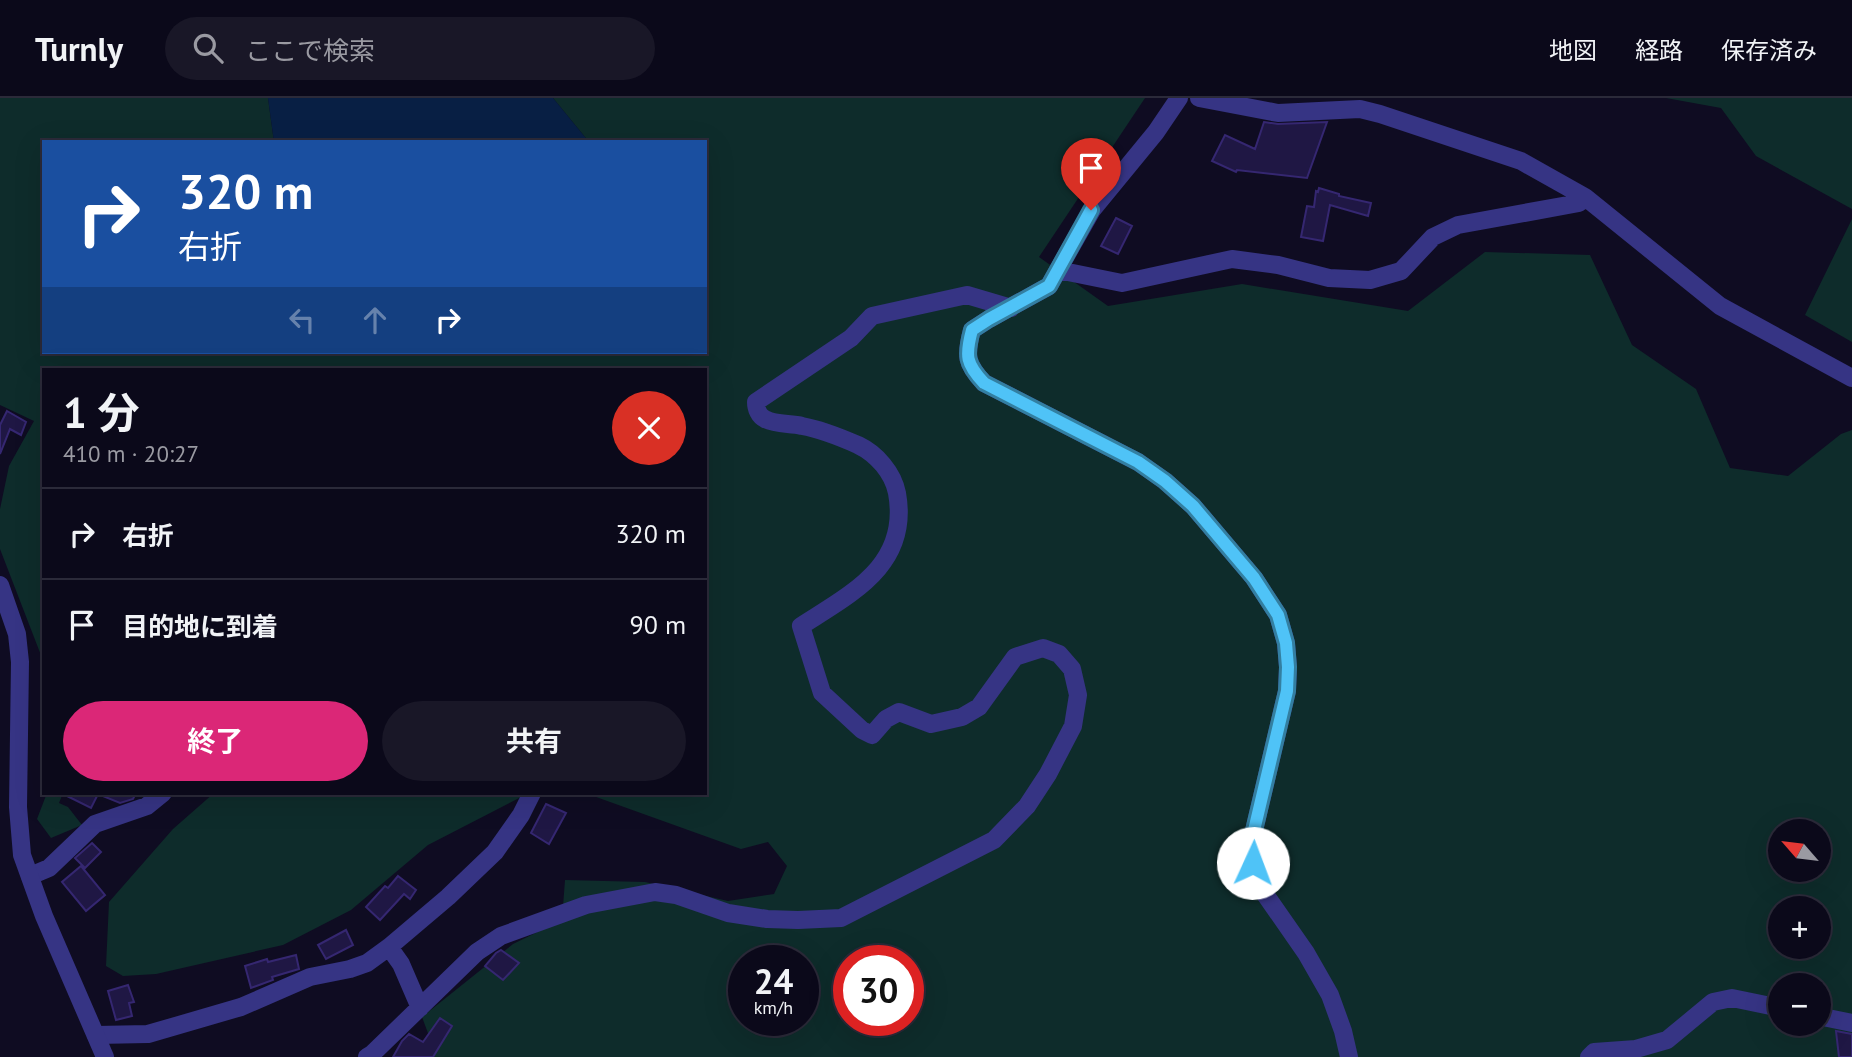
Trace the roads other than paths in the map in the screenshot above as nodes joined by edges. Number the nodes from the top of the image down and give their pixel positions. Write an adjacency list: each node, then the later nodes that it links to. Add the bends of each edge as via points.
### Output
1 (1179, 98): 5 (street, via 1091,210)
2 (1199, 98): 3 (street, via 1278,113)
3 (1337, 104): 4 (street, via 1521,161)
4 (1585, 197): 5 (street, via 1579,203 1458,225 1433,237 1401,271 1370,281 1231,259 1122,283); 7 (street, via 1720,306)
5 (1058, 270): 6 (street, via 1049,286)
6 (1011, 308): 14 (street, via 967,295 872,316 851,338 755,406 767,421 804,426 860,446 895,480 899,523 883,565 801,626 822,693 862,730 872,734 899,712 931,724 962,717 979,707 1015,657 1043,649 1059,654 1072,669 1078,695 1073,726 1027,806 994,840 841,918 767,919 728,913 655,891 586,905 501,936 477,952); 20 (street, via 972,330 966,350 972,370 984,383 1138,462 1165,481 1193,506 1254,578 1278,615 1286,643 1287,691 1252,839 1253,863 1260,887 1330,995)
7 (1852, 378)
8 (0, 585): 11 (street, via 18,634 18,807 22,855)
9 (161, 795): 11 (street, via 148,806 95,824 49,868)
10 (531, 795): 12 (street, via 495,852)
11 (30, 876): 17 (street)
12 (389, 947): 14 (street); 17 (street, via 367,963 310,977 241,1007 148,1034)
13 (1768, 1006): 21 (street, via 1732,998 1713,1002 1667,1040 1636,1049 1594,1052)
14 (420, 1008): 19 (street)
15 (1831, 1019): 16 (street)
16 (1852, 1023)
17 (96, 1035): 18 (street)
18 (105, 1057)
19 (367, 1057)
20 (1349, 1057)
21 (1589, 1057)

